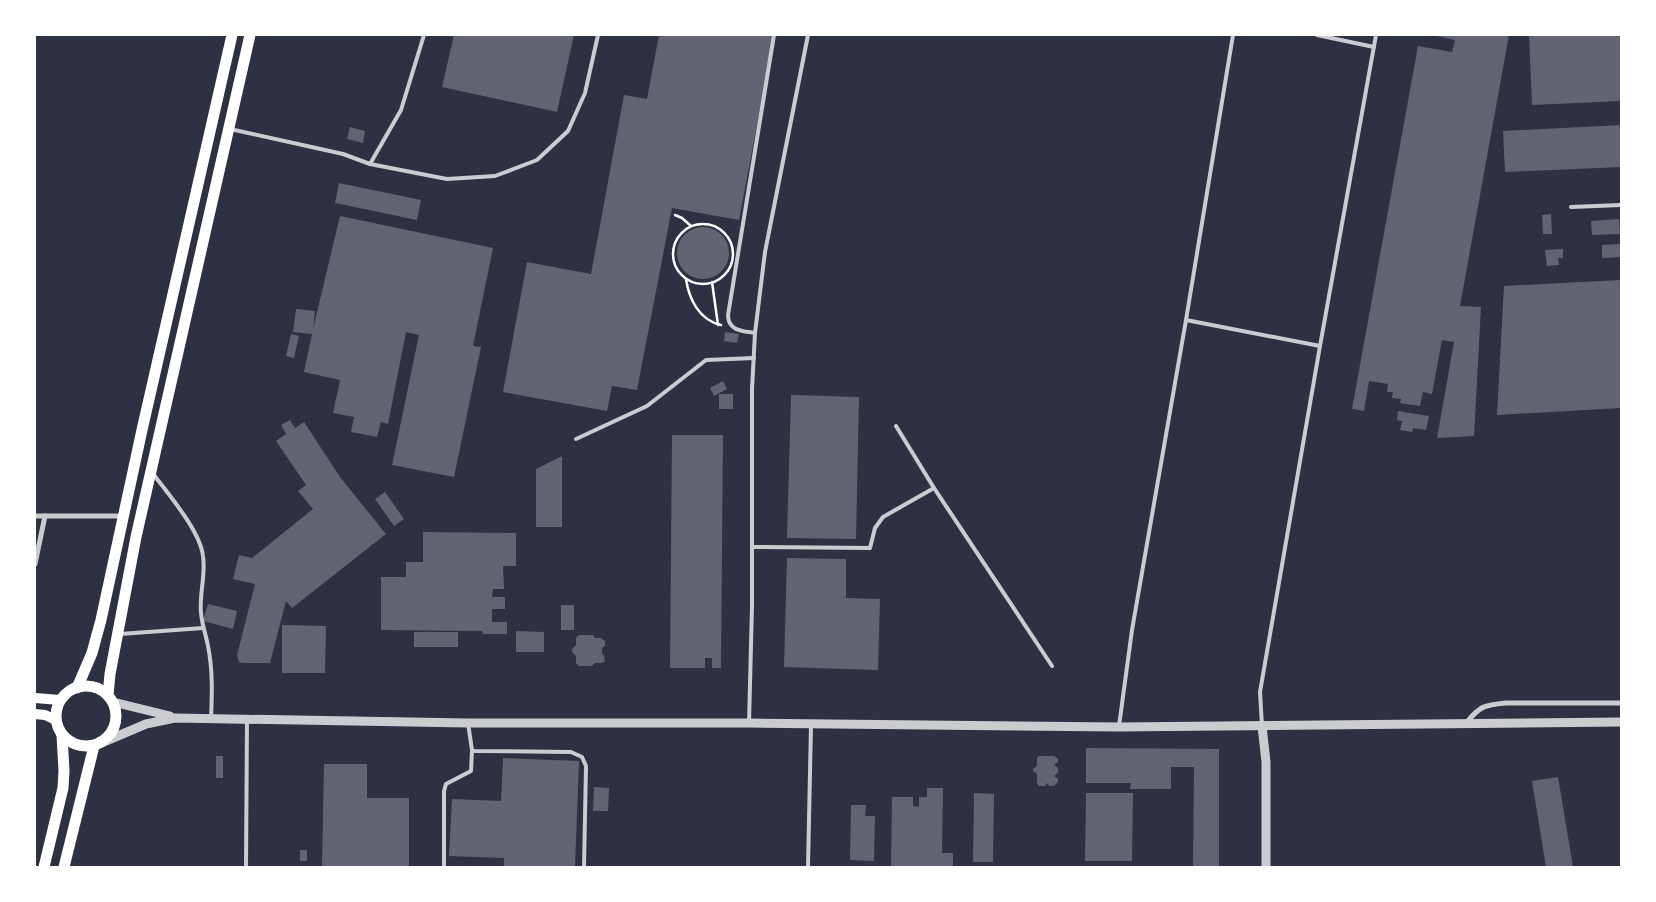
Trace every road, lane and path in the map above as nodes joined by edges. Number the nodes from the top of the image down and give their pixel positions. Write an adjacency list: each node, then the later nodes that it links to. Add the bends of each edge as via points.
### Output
1 (232, 35): 31 (main road)
2 (250, 35): 11 (main road)
3 (424, 35): 12 (lane, via 401,110)
4 (598, 35): 12 (lane, via 585,93 568,131 537,160 495,176 447,179)
5 (774, 35): 21 (lane, via 728,315)
6 (808, 35): 22 (lane, via 764,252)
7 (1233, 35): 19 (lane)
8 (1317, 35): 10 (lane)
9 (1376, 35): 10 (lane)
10 (1374, 47): 23 (lane)
11 (228, 129): 12 (lane, via 343,154); 27 (main road)
12 (370, 164)
13 (1621, 205): 14 (lane)
14 (1571, 207)
15 (675, 215): 16 (path)
16 (691, 226): 17 (path, via 682,232 674,251 674,261); 18 (path, via 708,224 717,227 730,239 733,256 727,272)
17 (686, 278): 18 (path, via 694,282); 20 (path, via 692,302 702,315)
18 (712, 282): 20 (path)
19 (1186, 320): 23 (lane); 53 (lane, via 1132,630)
20 (718, 325): 21 (path)
21 (732, 327): 22 (lane)
22 (755, 333): 24 (lane)
23 (1320, 346): 52 (lane, via 1260,692)
24 (754, 358): 26 (lane, via 706,360 647,406); 32 (lane)
25 (896, 426): 28 (lane)
26 (576, 439)
27 (151, 472): 34 (lane, via 179,508 203,554 200,611); 35 (main road)
28 (934, 488): 32 (lane, via 883,517 875,528 870,548); 36 (lane)
29 (35, 516): 30 (street)
30 (45, 516): 31 (street); 33 (street)
31 (124, 516): 37 (main road, via 92,653)
32 (752, 547): 49 (lane)
33 (35, 564)
34 (203, 628): 35 (lane); 44 (lane, via 212,676)
35 (118, 635): 39 (main road, via 110,674)
36 (1052, 666)
37 (77, 688): 39 (main road, via 99,688); 40 (main road)
38 (35, 698): 40 (main road)
39 (110, 698): 43 (street); 55 (main road, via 117,721 108,738)
40 (60, 700): 46 (main road)
41 (1621, 702): 50 (street, via 1489,705 1477,710)
42 (35, 714): 46 (main road)
43 (175, 718): 44 (street); 55 (street, via 146,724)
44 (211, 719): 45 (street)
45 (248, 719): 48 (street); 59 (lane)
46 (56, 720): 54 (main road)
47 (1621, 722): 50 (street)
48 (468, 723): 49 (street); 56 (lane)
49 (750, 723): 51 (street)
50 (1466, 724): 52 (street)
51 (810, 725): 53 (street); 62 (lane)
52 (1262, 726): 53 (street); 63 (street, via 1266,762)
53 (1119, 727)
54 (62, 735): 55 (main road, via 77,745); 57 (main road, via 63,788)
55 (97, 745): 58 (main road)
56 (472, 750): 60 (lane, via 471,771 446,784 444,791); 61 (lane, via 571,752 582,757 586,766)
57 (44, 867)
58 (64, 867)
59 (246, 867)
60 (444, 867)
61 (584, 867)
62 (808, 867)
63 (1266, 867)

